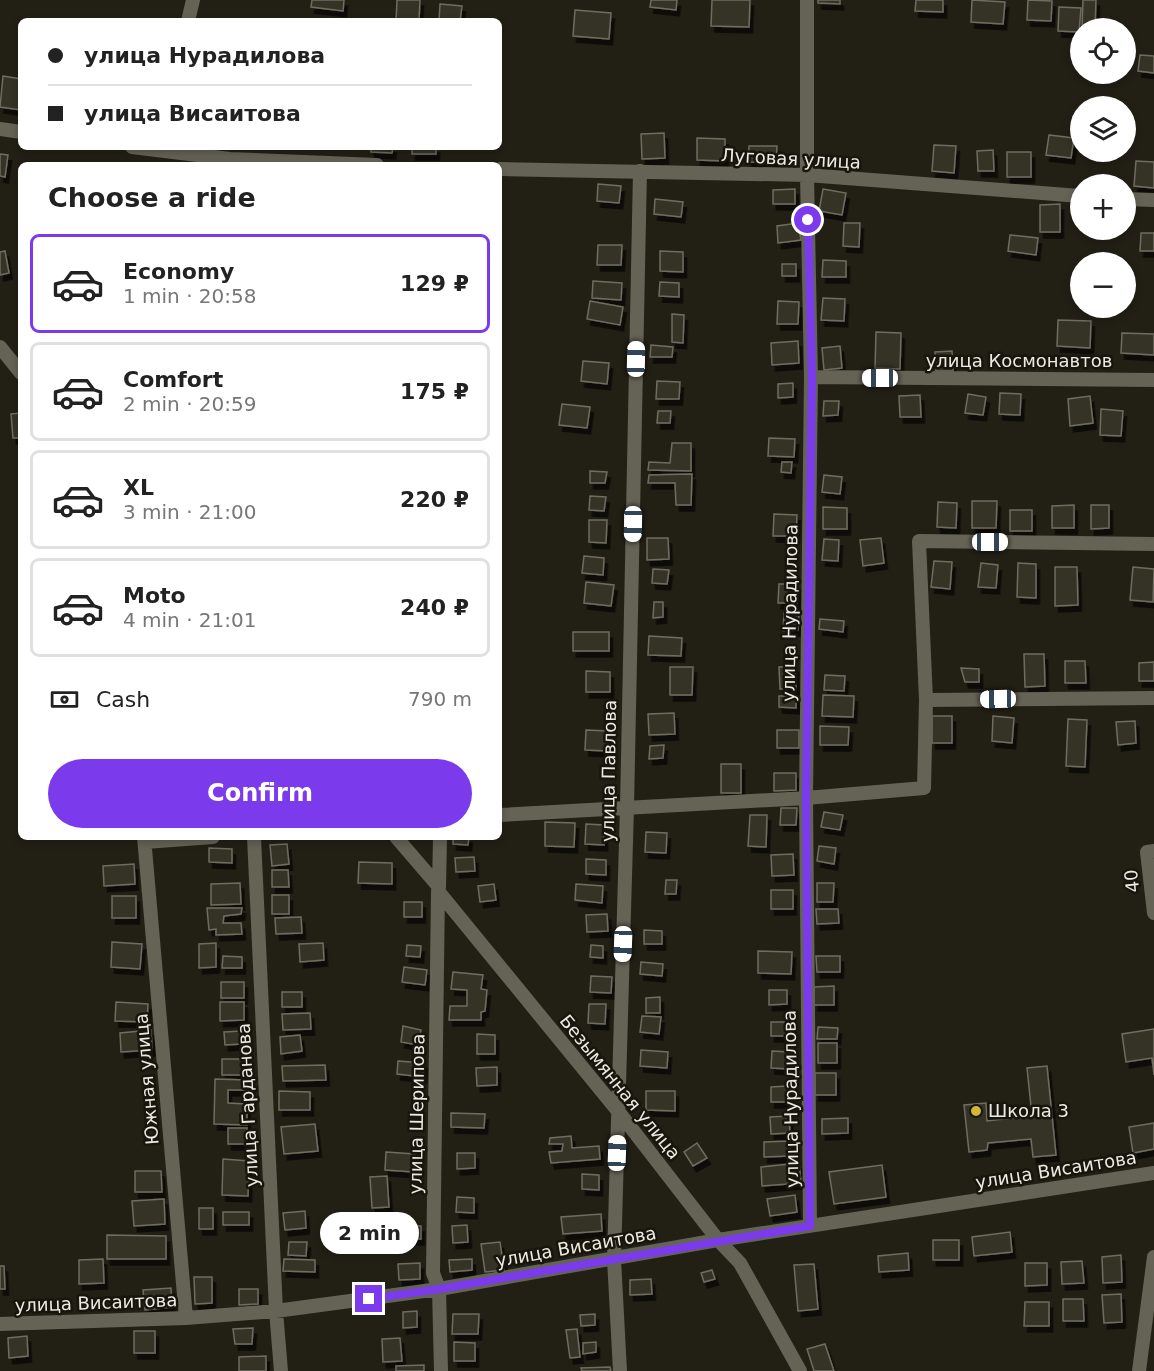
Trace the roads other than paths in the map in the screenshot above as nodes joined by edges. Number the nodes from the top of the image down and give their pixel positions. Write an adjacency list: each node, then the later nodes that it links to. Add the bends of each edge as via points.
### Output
1 (193, 0): 3 (street)
2 (807, 0): 10 (street, улица Нурадилова)
3 (189, 18)
4 (0, 129): 5 (street)
5 (18, 132)
6 (164, 150): 7 (street)
7 (242, 162)
8 (502, 169): 9 (street, Луговая улица)
9 (640, 171): 10 (street, Луговая улица); 22 (street, улица Павлова)
10 (807, 175): 11 (street, Луговая улица); 16 (street, улица Нурадилова)
11 (1070, 195)
12 (1136, 199): 13 (street)
13 (1154, 200)
14 (0, 347): 15 (street)
15 (18, 369)
16 (812, 378): 17 (street, улица Космонавтов); 21 (street, улица Нурадилова)
17 (1154, 380)
18 (1154, 543): 20 (street, via 920,542)
19 (1154, 698): 20 (street)
20 (926, 700): 21 (street, via 924,788)
21 (806, 798): 22 (street); 33 (street, улица Нурадилова)
22 (627, 807): 23 (street); 31 (street, улица Павлова)
23 (502, 815)
24 (144, 840): 39 (street, Южная улица)
25 (254, 840): 38 (street, улица Гарданова)
26 (403, 840): 29 (street, Безымянная улица)
27 (440, 840): 29 (street, улица Шерипова)
28 (1154, 851): 30 (street, 40, via 1147,852)
29 (438, 889): 31 (street, Безымянная улица); 37 (street, улица Шерипова, via 433,1273)
30 (1154, 913)
31 (618, 1111): 34 (street, Безымянная улица); 36 (street, улица Павлова)
32 (1154, 1173): 33 (street, улица Висаитова)
33 (810, 1226): 34 (street, улица Висаитова)
34 (718, 1240): 36 (street, улица Висаитова); 44 (street, Безымянная улица, via 740,1263)
35 (1154, 1257): 45 (street)
36 (614, 1259): 37 (street, улица Висаитова); 43 (street, улица Павлова)
37 (439, 1289): 38 (street, улица Висаитова); 42 (street, улица Шерипова)
38 (276, 1311): 39 (street, улица Висаитова); 41 (street, улица Гарданова)
39 (186, 1318): 40 (street, улица Висаитова)
40 (0, 1324)
41 (281, 1371)
42 (441, 1371)
43 (620, 1371)
44 (800, 1371)
45 (1139, 1371)

